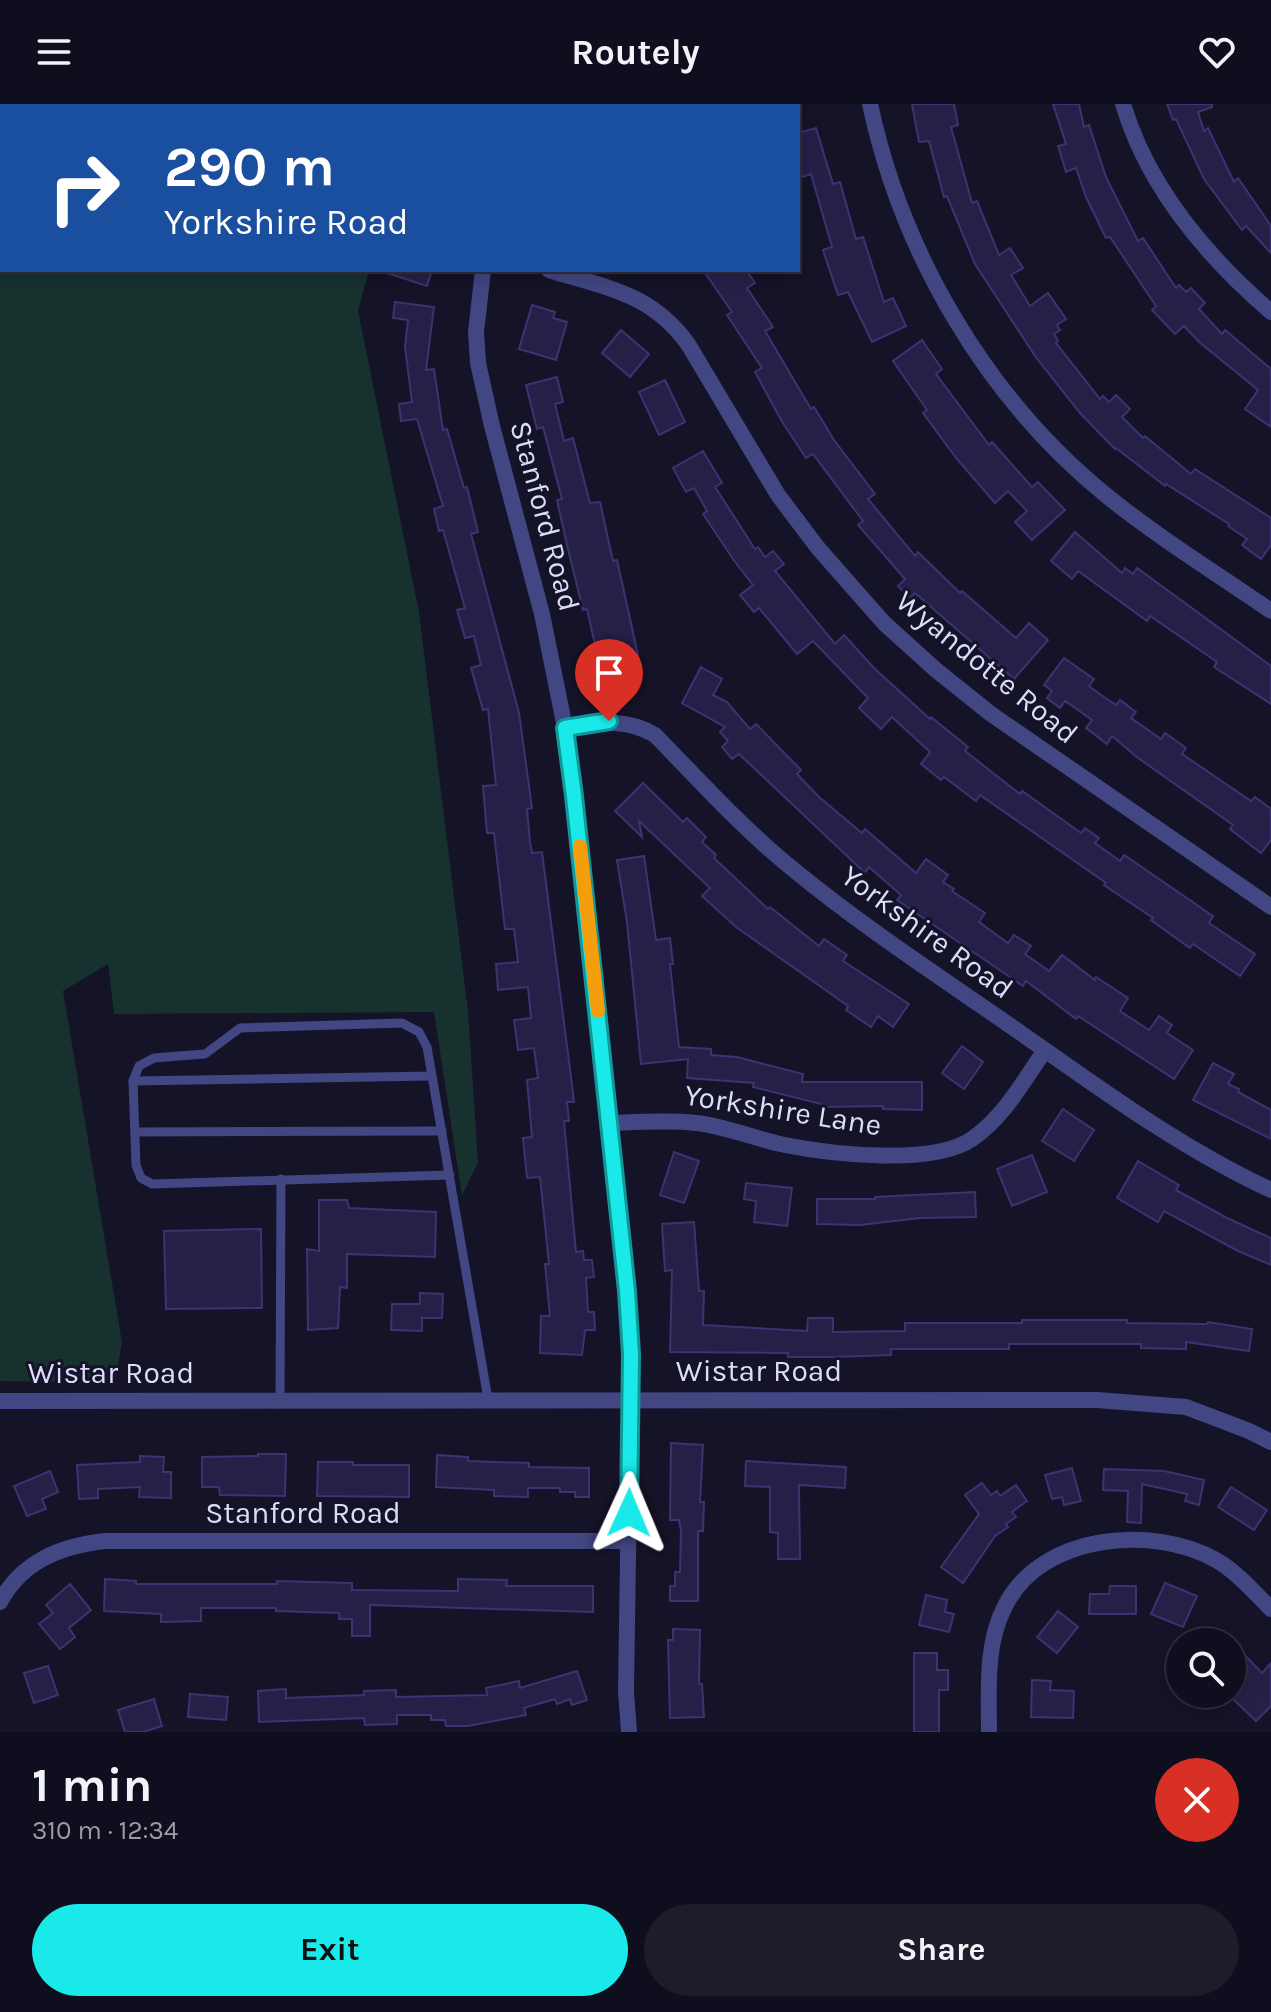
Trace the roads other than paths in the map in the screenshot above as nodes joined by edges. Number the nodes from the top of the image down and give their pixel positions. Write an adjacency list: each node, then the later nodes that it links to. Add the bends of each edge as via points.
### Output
1 (870, 104): 6 (street, via 902,213 935,285 993,377 1038,431 1107,496)
2 (1123, 104): 5 (street, via 1174,210 1238,284)
3 (483, 272): 7 (street, Stanford Road, via 478,363 542,614)
4 (555, 272): 8 (street, Wyandotte Road, via 632,296 675,326 756,461 818,548 866,605 936,670 991,714)
5 (1271, 312)
6 (1271, 611)
7 (565, 728): 9 (street, Yorkshire Road, via 624,722 655,735 793,870); 12 (street, Stanford Road)
8 (1271, 907)
9 (1045, 1050): 12 (street, Yorkshire Lane, via 996,1121 969,1142 922,1154 834,1153 696,1123); 17 (street, Yorkshire Road, via 1149,1121)
10 (432, 1076): 11 (lane); 11 (lane, via 419,1032 402,1023 240,1028 205,1054 154,1058 139,1066); 13 (lane)
11 (133, 1081): 14 (lane)
12 (610, 1123): 19 (street, Stanford Road, via 628,1307)
13 (442, 1131): 14 (lane); 15 (lane)
14 (135, 1132): 16 (lane, via 136,1165 141,1178 152,1184)
15 (450, 1175): 16 (lane); 18 (lane)
16 (281, 1179): 21 (lane)
17 (1271, 1190)
18 (488, 1399): 19 (street, Wistar Road); 21 (street, Wistar Road)
19 (630, 1399): 22 (street, Wistar Road, via 1152,1402 1186,1407); 23 (street, Stanford Road)
20 (0, 1401): 21 (street, Wistar Road)
21 (280, 1401)
22 (1271, 1442)
23 (628, 1541): 24 (street, Stanford Road, via 105,1541 76,1544 35,1563); 26 (street, Stanford Road)
24 (0, 1602)
25 (1271, 1609): 27 (street, via 1226,1567 1187,1547 1113,1542 1060,1555 1019,1584 997,1624 990,1653)
26 (629, 1732)
27 (989, 1732)

